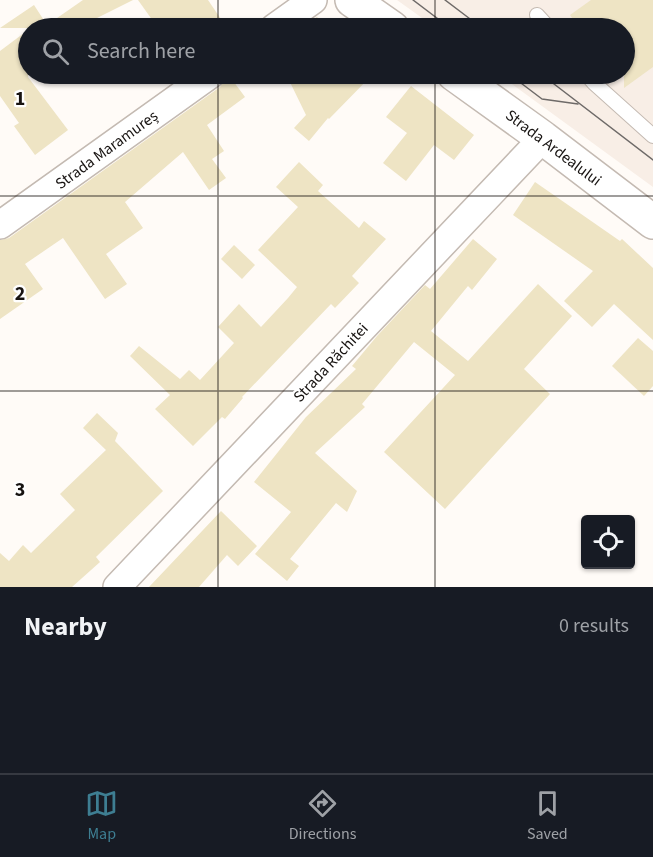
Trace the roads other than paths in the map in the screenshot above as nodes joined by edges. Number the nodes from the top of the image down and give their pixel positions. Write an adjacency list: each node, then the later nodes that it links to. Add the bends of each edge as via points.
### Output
1 (313, 0): 4 (street)
2 (352, 0): 5 (street)
3 (537, 15): 6 (lane)
4 (288, 18)
5 (378, 18)
6 (540, 18)
7 (197, 84): 13 (street, Strada Maramureș)
8 (468, 84): 11 (street, Strada Ardealului)
9 (597, 84): 10 (lane)
10 (653, 136)
11 (543, 138): 12 (street, Strada Ardealului); 14 (street, Strada Răchitei)
12 (653, 222)
13 (0, 225)
14 (117, 587)

